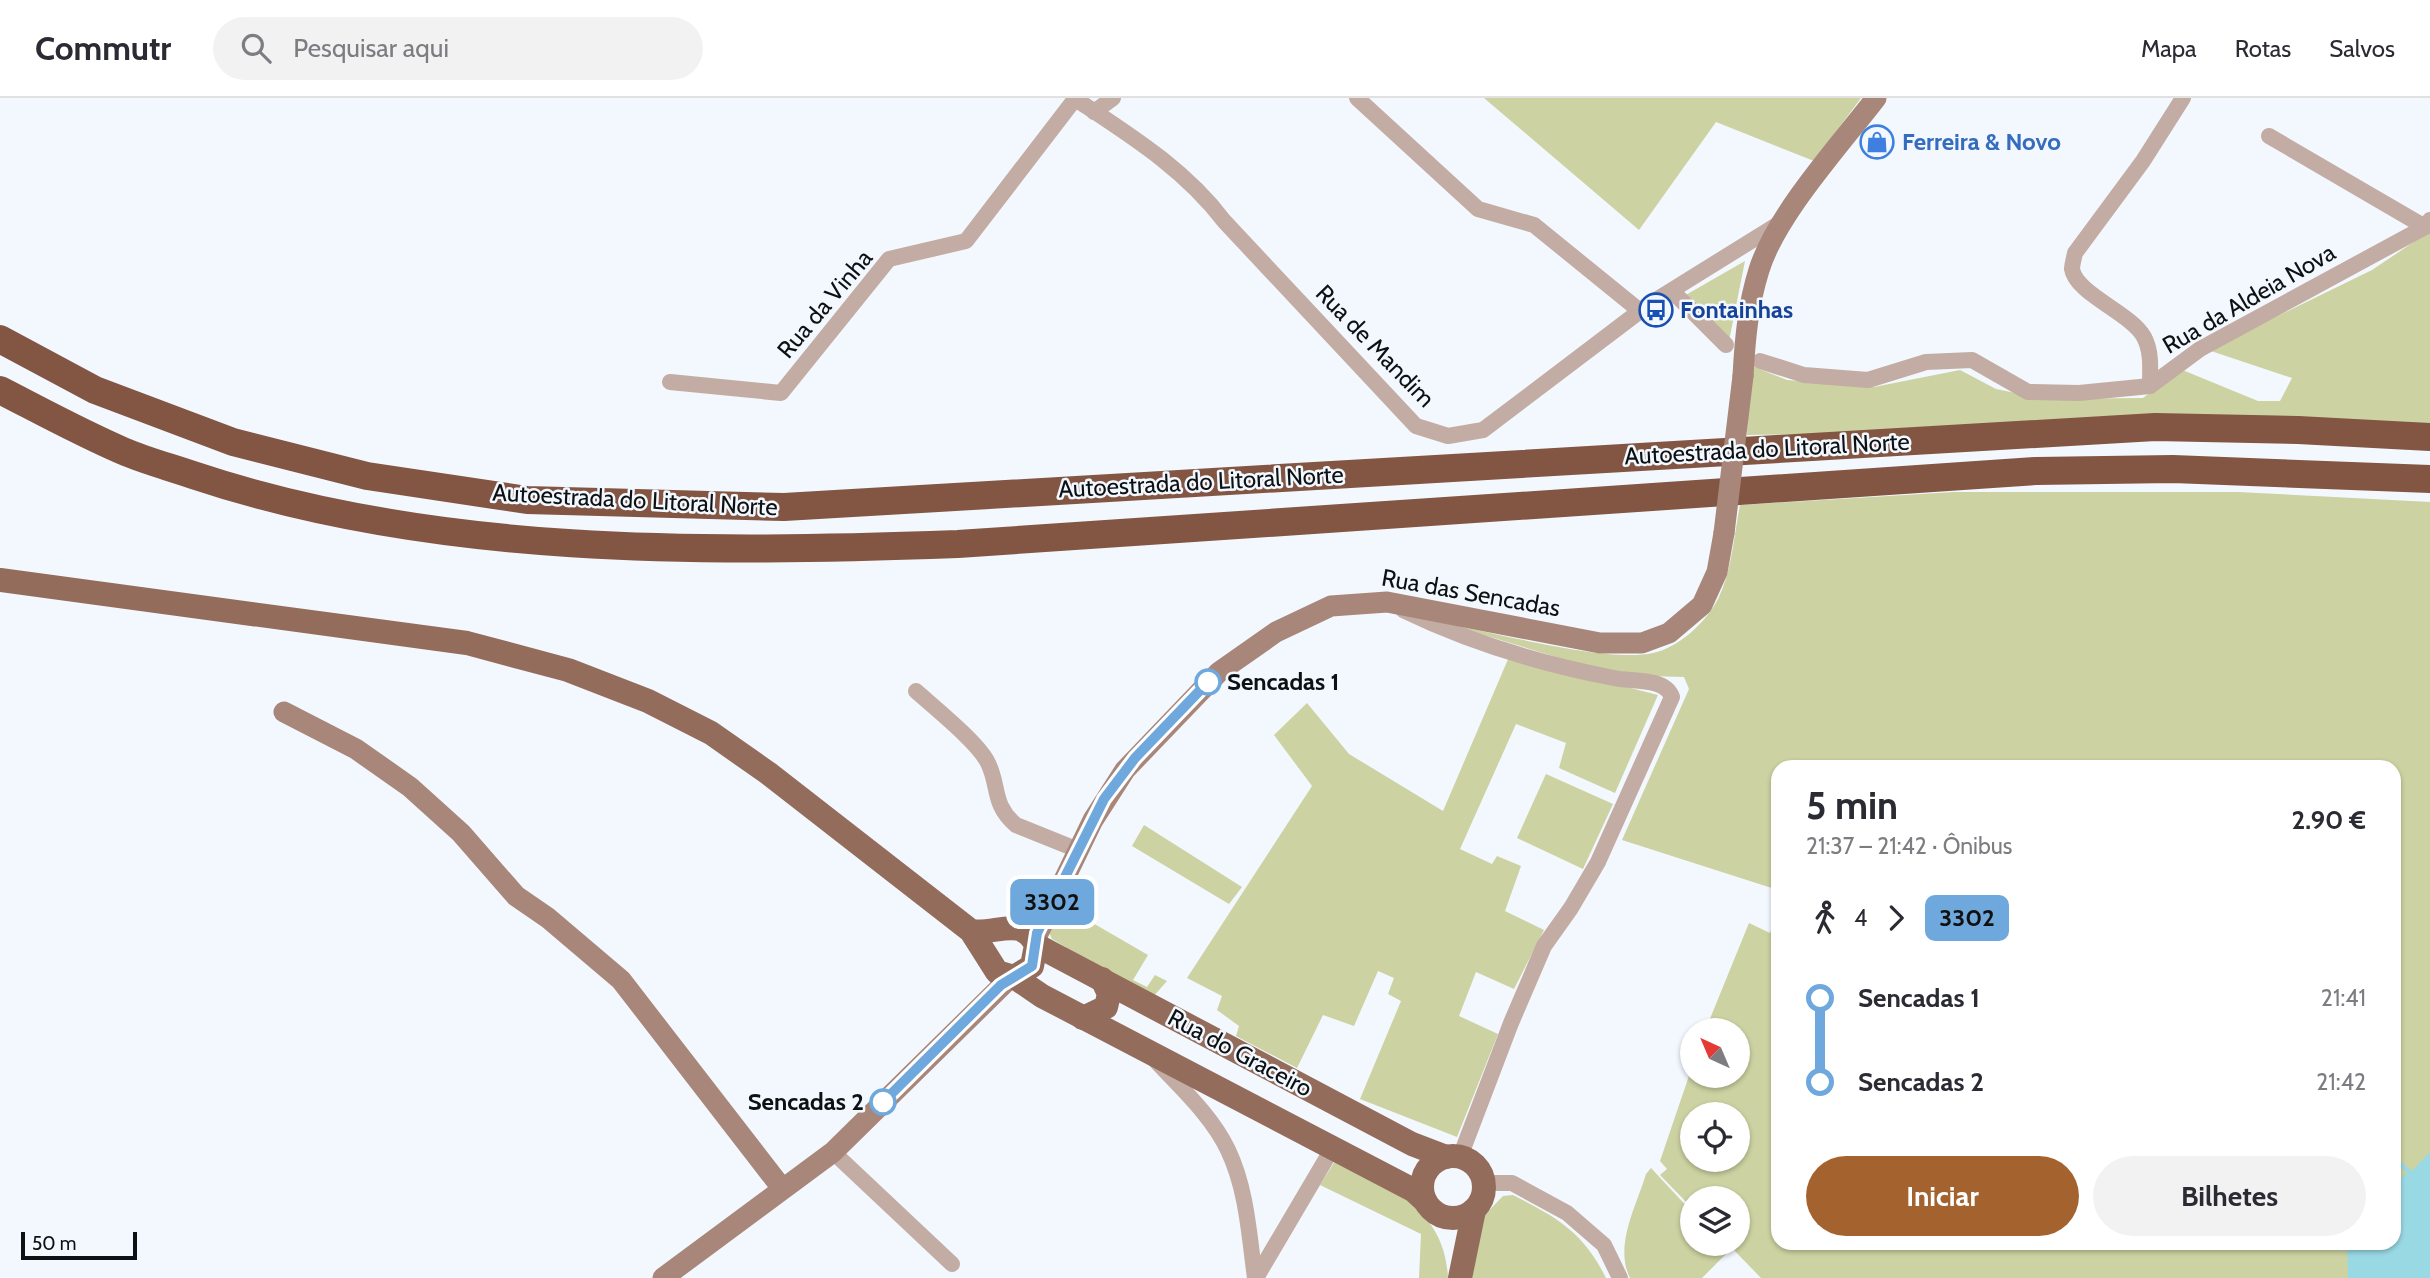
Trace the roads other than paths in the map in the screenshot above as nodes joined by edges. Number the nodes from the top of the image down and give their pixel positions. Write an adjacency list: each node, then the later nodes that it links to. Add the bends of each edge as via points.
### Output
1 (1074, 98): 6 (street, Rua de Mandim); 15 (street, Rua da Vinha, via 966,241 889,259 781,393)
2 (1113, 98): 6 (street)
3 (1357, 98): 11 (street, via 1478,209 1534,225)
4 (1877, 98): 8 (street, Rua das Sencadas)
5 (2183, 98): 16 (street, via 2075,253 2072,270 2079,283 2144,335 2151,356)
6 (1094, 112): 11 (street, Rua de Mandim, via 1154,151 1208,199 1416,426 1448,436 1483,430)
7 (2269, 136): 9 (street)
8 (1780, 223): 10 (street, Rua de Mandim); 21 (street, Rua das Sencadas, bridge, via 1760,267 1747,315 1724,533 1717,572 1702,605 1669,633 1642,643 1600,643)
9 (2428, 223): 16 (street, Rua da Aldeia Nova, via 2200,349)
10 (1672, 291): 11 (street, Rua de Mandim); 13 (street)
11 (1640, 311)
12 (0, 339): 18 (highway, Autoestrada do Litoral Norte, via 95,390 233,442 367,477 527,500 784,508 2155,427)
13 (1726, 345)
14 (1760, 361): 16 (street, Rua da Aldeia Nova, via 1804,375 1868,380 1926,362 1972,360 2028,392 2079,393)
15 (670, 382)
16 (2150, 386)
17 (0, 390): 19 (highway, Autoestrada do Litoral Norte, via 124,452 227,487 334,515 545,541 798,550 958,544 2036,471 2173,468)
18 (2430, 437)
19 (2430, 479)
20 (0, 580): 25 (main road, via 467,643 569,670 648,701 711,733)
21 (1387, 602): 24 (street, Rua das Sencadas, via 1349,603 1314,612 1231,662 1135,758 1104,799); 34 (street, via 1472,641 1613,678 1661,685 1672,697 1598,862 1544,946)
22 (916, 691): 24 (street, via 986,759 998,803 1008,818)
23 (284, 712): 36 (street, via 356,749 410,787 461,833 516,896 621,980)
24 (1078, 850): 27 (street, Rua das Sencadas)
25 (971, 931): 26 (main road); 28 (main road)
26 (998, 931): 27 (main road, via 1011,927); 28 (main road, via 988,942)
27 (1038, 939): 28 (main road, via 1032,966); 29 (main road, Rua do Graceiro)
28 (1000, 975): 30 (main road); 33 (street)
29 (1102, 979): 30 (main road, via 1109,994 1106,1007); 34 (main road, Rua do Graceiro, via 1412,1144)
30 (1083, 1018): 31 (main road)
31 (1144, 1049): 32 (main road); 41 (street, via 1199,1108 1228,1149 1244,1194)
32 (1332, 1149): 37 (main road, via 1413,1190); 41 (street)
33 (833, 1152): 36 (street); 39 (street)
34 (1453, 1157): 35 (main road, via 1476,1166); 37 (main road, via 1430,1166 1425,1174 1422,1183)
35 (1484, 1183): 38 (main road); 43 (street, via 1512,1183 1567,1213 1604,1245)
36 (781, 1187): 40 (street)
37 (1433, 1208): 38 (main road, via 1458,1217); 42 (main road)
38 (1474, 1210): 42 (main road)
39 (952, 1264)
40 (663, 1278)
41 (1256, 1278)
42 (1459, 1278)
43 (1620, 1278)

